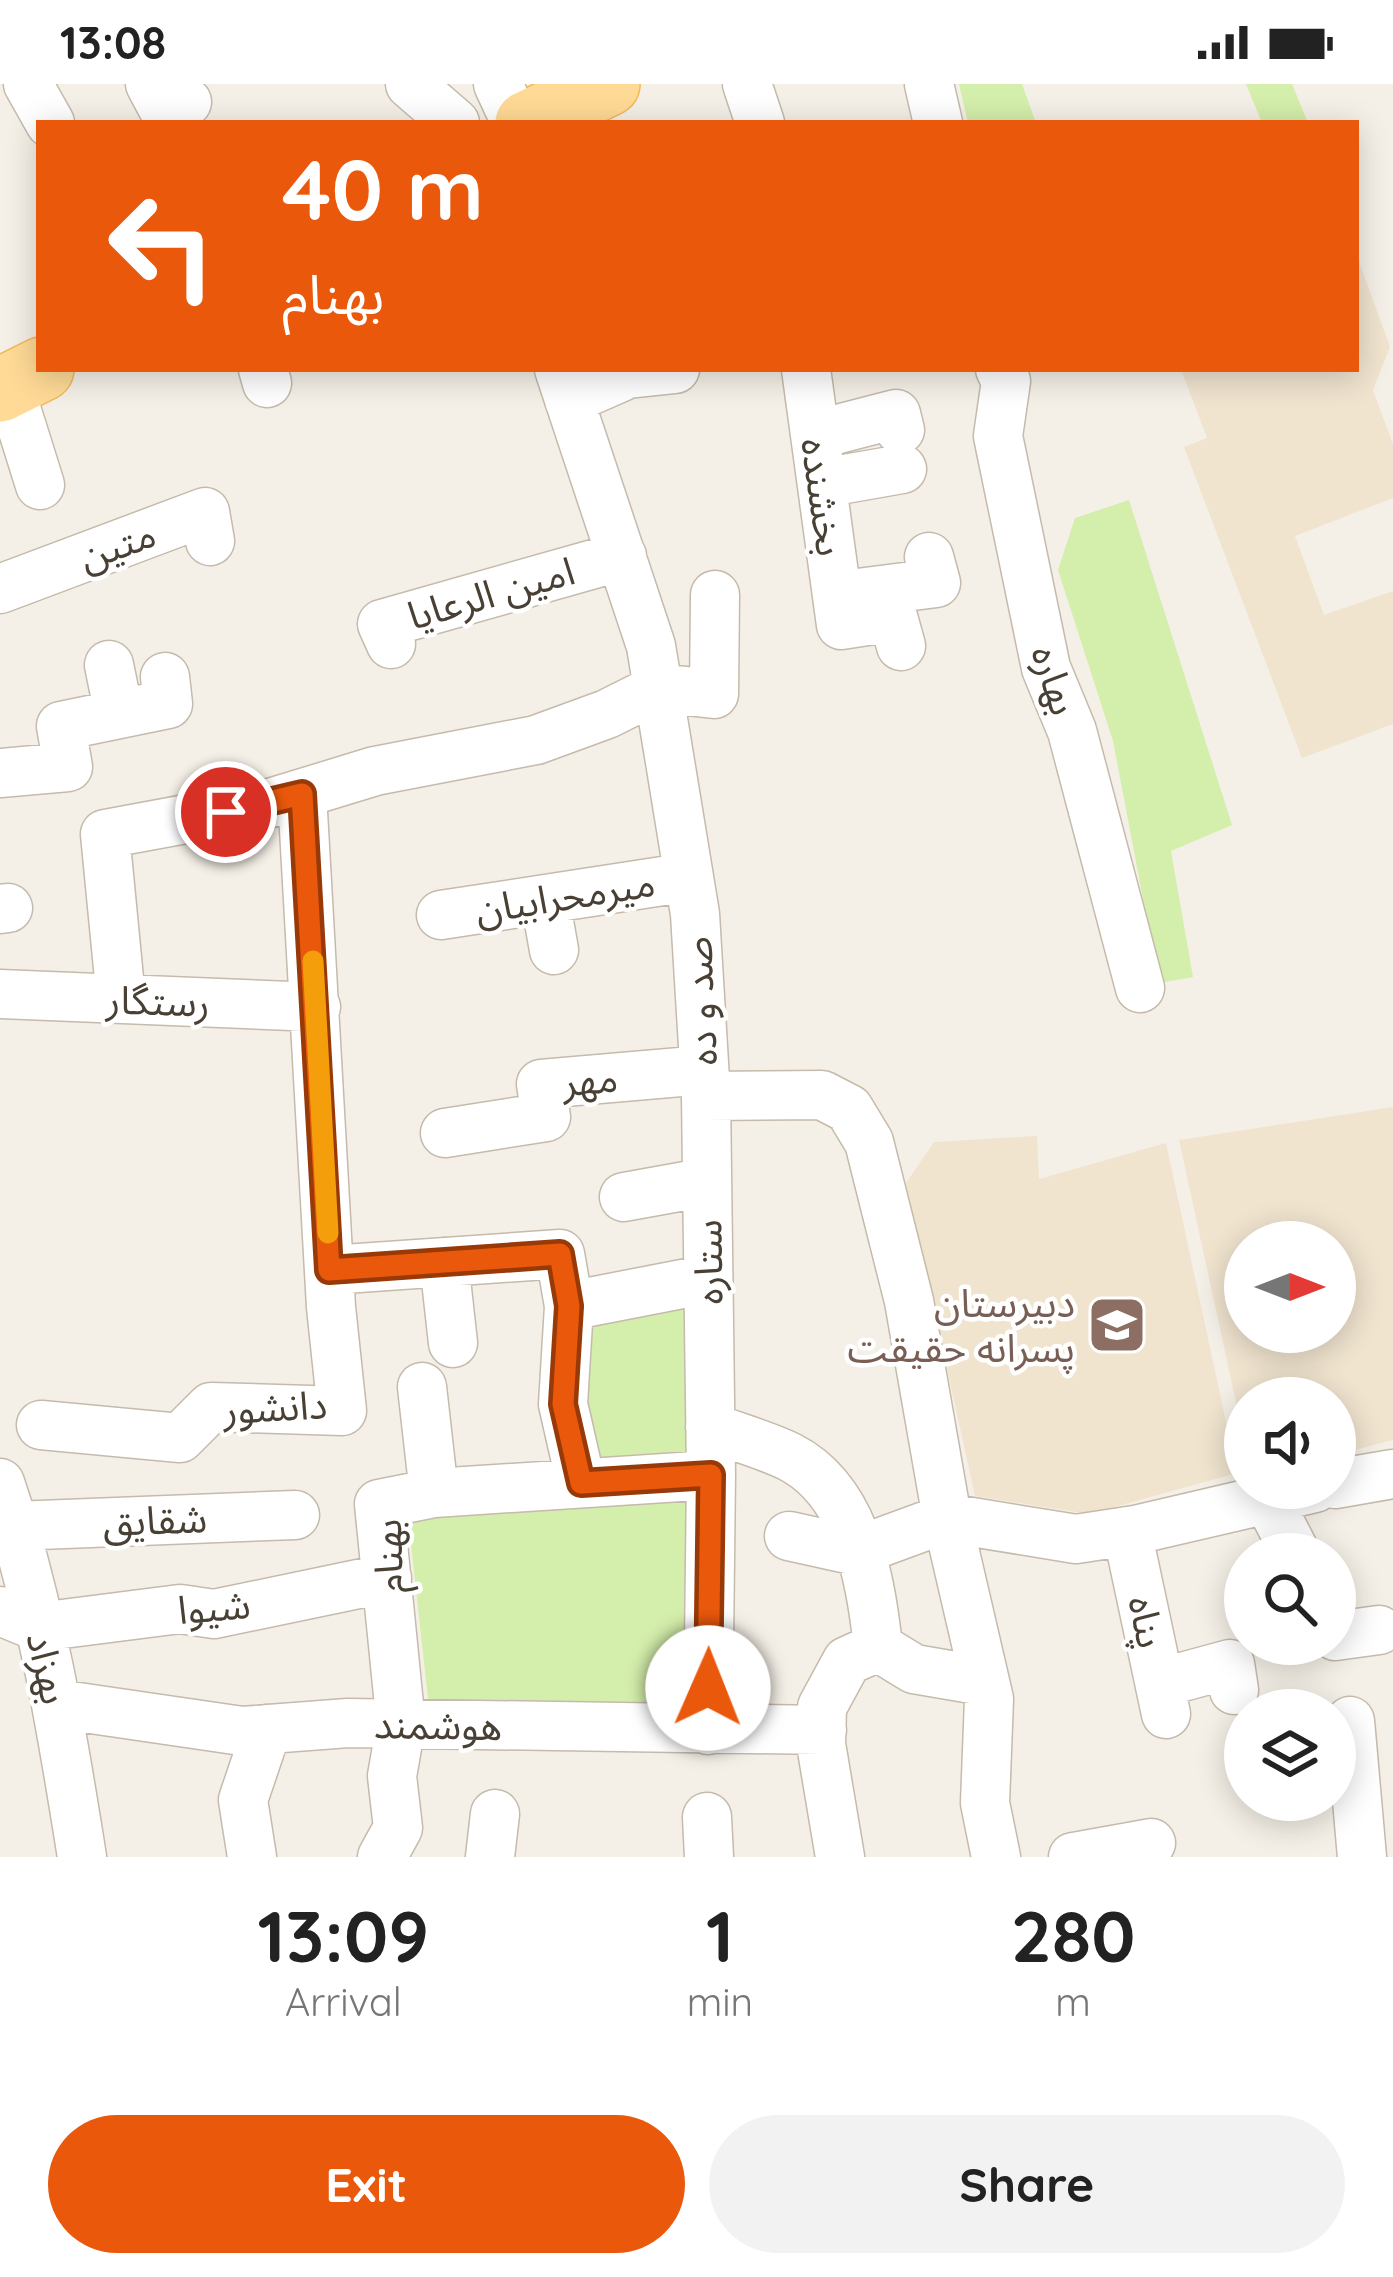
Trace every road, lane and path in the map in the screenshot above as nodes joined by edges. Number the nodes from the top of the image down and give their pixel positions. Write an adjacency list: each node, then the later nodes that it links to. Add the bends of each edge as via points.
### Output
1 (410, 84): 6 (street)
2 (498, 84): 7 (street)
3 (608, 84): 8 (main road)
4 (747, 84): 9 (street)
5 (929, 84): 10 (street)
6 (452, 120)
7 (515, 120)
8 (533, 120)
9 (759, 120)
10 (937, 120)
11 (647, 372): 15 (street)
12 (806, 372): 16 (street, بخشنده)
13 (1002, 372): 37 (street, بهاره, via 998,436 1046,668 1072,731)
14 (17, 382): 18 (street)
15 (564, 385): 20 (street, صد و ده)
16 (815, 435): 17 (street, بخشنده); 17 (street, via 896,414 901,449)
17 (822, 483): 24 (street, بخشنده)
18 (40, 485)
19 (210, 542): 22 (street, متین, via 205,512)
20 (622, 556): 25 (street, امین الرعایا, via 382,624); 29 (street, صد و ده)
21 (929, 557): 24 (street, via 936,583)
22 (0, 589)
23 (715, 595): 29 (street, via 713,694)
24 (839, 610): 26 (street, via 893,617)
25 (391, 644)
26 (901, 646)
27 (109, 664): 30 (street)
28 (165, 677): 30 (street, via 168,704)
29 (658, 688): 32 (street, via 536,740); 33 (street, صد و ده)
30 (119, 714): 31 (street, via 61,726 68,767)
31 (0, 773)
32 (302, 794): 39 (street, via 105,834); 40 (street, دانشور)
33 (689, 878): 34 (street, میرمحرابیان); 41 (street, صد و ده)
34 (545, 899): 35 (street, میرمحرابیان); 36 (street)
35 (441, 915)
36 (554, 950)
37 (1140, 988)
38 (0, 994): 39 (street, رستگار)
39 (121, 999): 40 (street, رستگار)
40 (316, 1007): 46 (street, دانشور)
41 (705, 1083): 42 (street, مهر, via 541,1084 547,1117); 43 (street, ستاره); 61 (street, صد و ده, via 822,1095 849,1109 869,1142 909,1301)
42 (445, 1133)
43 (707, 1182): 44 (street); 47 (street, ستاره)
44 (624, 1196)
45 (444, 1262): 46 (street); 48 (street, via 560,1254); 49 (street)
46 (329, 1270): 51 (street, دانشور, via 342,1411 211,1408 180,1438)
47 (709, 1279): 48 (street); 52 (street, ستاره)
48 (569, 1306): 56 (street, via 563,1404)
49 (453, 1342)
50 (422, 1387): 57 (street)
51 (41, 1425)
52 (710, 1427): 54 (street, ستاره); 64 (street, via 791,1458 826,1482)
53 (1393, 1474): 55 (street)
54 (711, 1475): 56 (street, بهنام); 73 (street, ستاره)
55 (1356, 1480)
56 (581, 1483): 57 (street, بهنام)
57 (434, 1493): 65 (street, بهنام, via 380,1504)
58 (7, 1504): 60 (street, شقایق); 66 (street, بهزاد)
59 (1224, 1508): 62 (street)
60 (298, 1514)
61 (947, 1518): 62 (street, via 1076,1539); 64 (street); 68 (street, صد و ده)
62 (1127, 1531): 69 (street, پناه, via 1163,1698 1230,1664)
63 (789, 1536): 64 (street)
64 (857, 1551): 67 (street)
65 (387, 1578): 66 (street, شیوا, via 214,1614); 71 (street, بهنام)
66 (20, 1619): 70 (street, بهزاد)
67 (878, 1647): 68 (street, via 914,1669); 74 (street, via 848,1661 822,1707)
68 (984, 1681): 82 (street, صد و ده, via 986,1803)
69 (1234, 1689)
70 (56, 1704): 72 (street, هوشمند); 78 (street, بهزاد)
71 (401, 1725): 72 (street, هوشمند); 73 (street, هوشمند); 80 (street, بهنام, via 392,1776 398,1828)
72 (267, 1729): 79 (street, via 243,1801)
73 (708, 1730): 74 (street, هوشمند)
74 (822, 1730): 81 (street)
75 (1358, 1750): 77 (street)
76 (1151, 1843): 83 (street)
77 (1362, 1855)
78 (82, 1857)
79 (252, 1857)
80 (382, 1857)
81 (840, 1857)
82 (996, 1857)
83 (1073, 1857)

